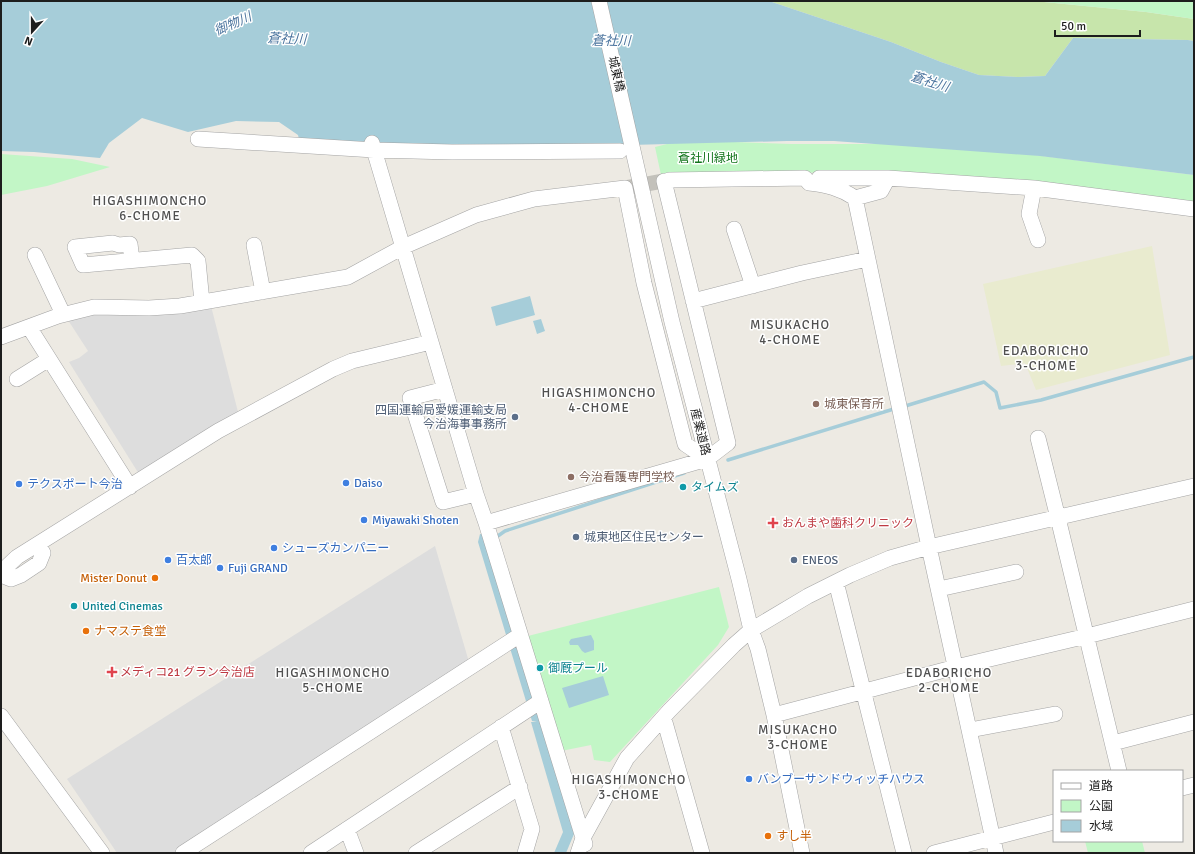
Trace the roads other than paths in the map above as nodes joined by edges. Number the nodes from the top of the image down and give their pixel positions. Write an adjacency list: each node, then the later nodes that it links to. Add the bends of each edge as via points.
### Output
1 (599, 1): 4 (street, 城東橋)
2 (198, 139): 3 (street)
3 (373, 146): 4 (street, via 452,152); 13 (street)
4 (627, 149): 29 (street, 産業道路)
5 (805, 178): 6 (street); 8 (street, via 809,182 844,191); 19 (street, via 667,181)
6 (888, 178): 7 (street); 8 (street, via 881,191)
7 (1034, 188): 9 (street); 11 (street, via 1029,214)
8 (855, 198): 15 (street)
9 (1194, 209)
10 (734, 229): 17 (street)
11 (1038, 240)
12 (254, 245): 18 (street)
13 (403, 248): 18 (street, via 348,277); 24 (street); 29 (street, via 476,215 534,199 625,188 644,282 685,444)
14 (35, 255): 21 (street)
15 (868, 259): 17 (street); 36 (street)
16 (132, 260): 20 (street, via 192,255 198,260)
17 (753, 286): 19 (street)
18 (263, 292): 20 (street)
19 (693, 301): 29 (street, via 728,443)
20 (202, 302): 21 (street, via 149,308 94,307)
21 (63, 314): 22 (street)
22 (28, 327): 23 (street); 25 (street)
23 (1, 337)
24 (431, 342): 27 (street); 31 (street, via 352,361 333,369 218,431)
25 (49, 359): 26 (street); 31 (street)
26 (17, 379)
27 (445, 389): 32 (street); 32 (street, via 410,398 443,502)
28 (1038, 438): 33 (street)
29 (707, 459): 34 (street); 43 (street, 産業道路)
30 (1194, 486): 33 (street)
31 (130, 487): 35 (street)
32 (476, 494): 34 (street)
33 (1058, 518): 36 (street); 45 (street)
34 (486, 522): 44 (street)
35 (38, 544): 37 (street, via 17,557); 39 (street, via 43,554 39,563 11,579)
36 (929, 547): 40 (street, via 890,558); 41 (street)
37 (1, 572)
38 (1016, 572): 41 (street)
39 (1, 575)
40 (836, 582): 43 (street); 47 (street)
41 (939, 589): 46 (street)
42 (1194, 609): 45 (street)
43 (751, 630): 50 (street, 産業道路); 52 (street)
44 (520, 635): 48 (street); 65 (street)
45 (1087, 636): 46 (street); 56 (street)
46 (956, 666): 47 (street); 55 (street)
47 (864, 691): 50 (street); 73 (street)
48 (541, 701): 54 (street); 62 (street)
49 (1055, 714): 55 (street)
50 (774, 715): 72 (street, 産業道路)
51 (1, 716): 64 (street)
52 (664, 719): 62 (street, via 627,758); 71 (street)
53 (1194, 722): 56 (street)
54 (501, 727): 58 (street); 60 (street)
55 (970, 730): 61 (street)
56 (1113, 743): 57 (street)
57 (1119, 770)
58 (520, 787): 63 (street, via 532,829); 68 (street)
59 (1053, 822): 61 (street)
60 (347, 829): 66 (street); 67 (street)
61 (993, 837): 74 (street); 75 (street)
62 (583, 838): 69 (street); 70 (street)
63 (522, 850)
64 (102, 853)
65 (183, 853)
66 (311, 853)
67 (356, 853)
68 (416, 853)
69 (578, 853)
70 (587, 853)
71 (702, 853)
72 (802, 853)
73 (904, 853)
74 (934, 853)
75 (996, 853)

